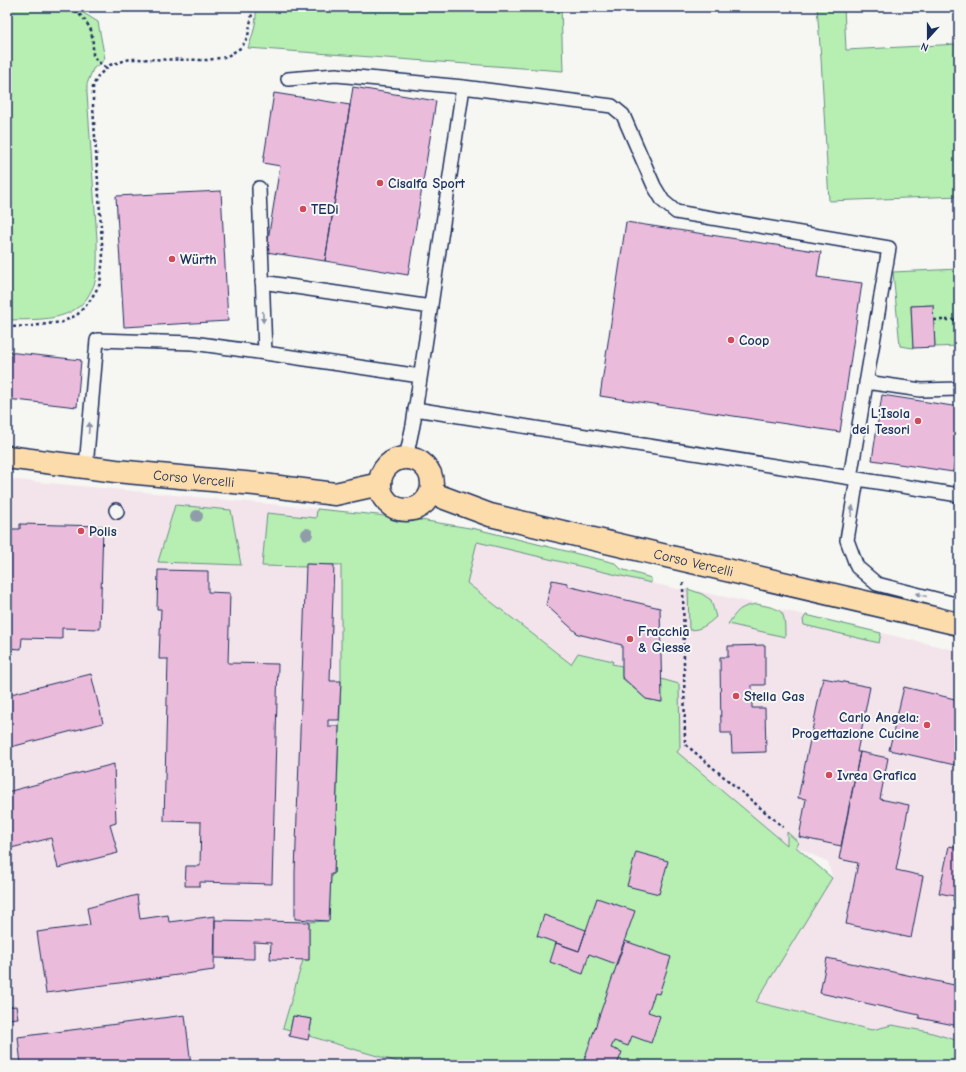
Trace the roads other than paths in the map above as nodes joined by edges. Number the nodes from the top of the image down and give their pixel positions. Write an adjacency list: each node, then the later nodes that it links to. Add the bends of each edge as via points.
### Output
1 (288, 79): 2 (lane, via 336,75)
2 (463, 87): 5 (lane); 8 (lane, via 612,106 623,115 663,201 676,212 889,248)
3 (259, 188): 4 (lane)
4 (262, 282): 5 (lane); 6 (lane, one-way to 6)
5 (430, 307): 7 (lane)
6 (265, 353): 7 (lane); 13 (lane, one-way to 6, via 97,340 193,344)
7 (420, 376): 10 (lane)
8 (866, 382): 9 (lane, via 921,390); 14 (lane)
9 (959, 389)
10 (415, 409): 12 (lane); 14 (lane)
11 (7, 457): 13 (main road, Corso Vercelli)
12 (406, 458): 15 (main road, via 396,460 388,466 382,474); 16 (main road, via 425,465 432,478)
13 (86, 467): 15 (main road, Corso Vercelli, via 334,494)
14 (854, 479): 17 (lane); 18 (lane, one-way to 14, via 877,584 857,567 847,540)
15 (380, 484): 16 (main road, via 381,492 390,505 405,511 421,506)
16 (431, 493): 19 (main road, Corso Vercelli, via 490,515)
17 (959, 495)
18 (959, 605)
19 (959, 624)

